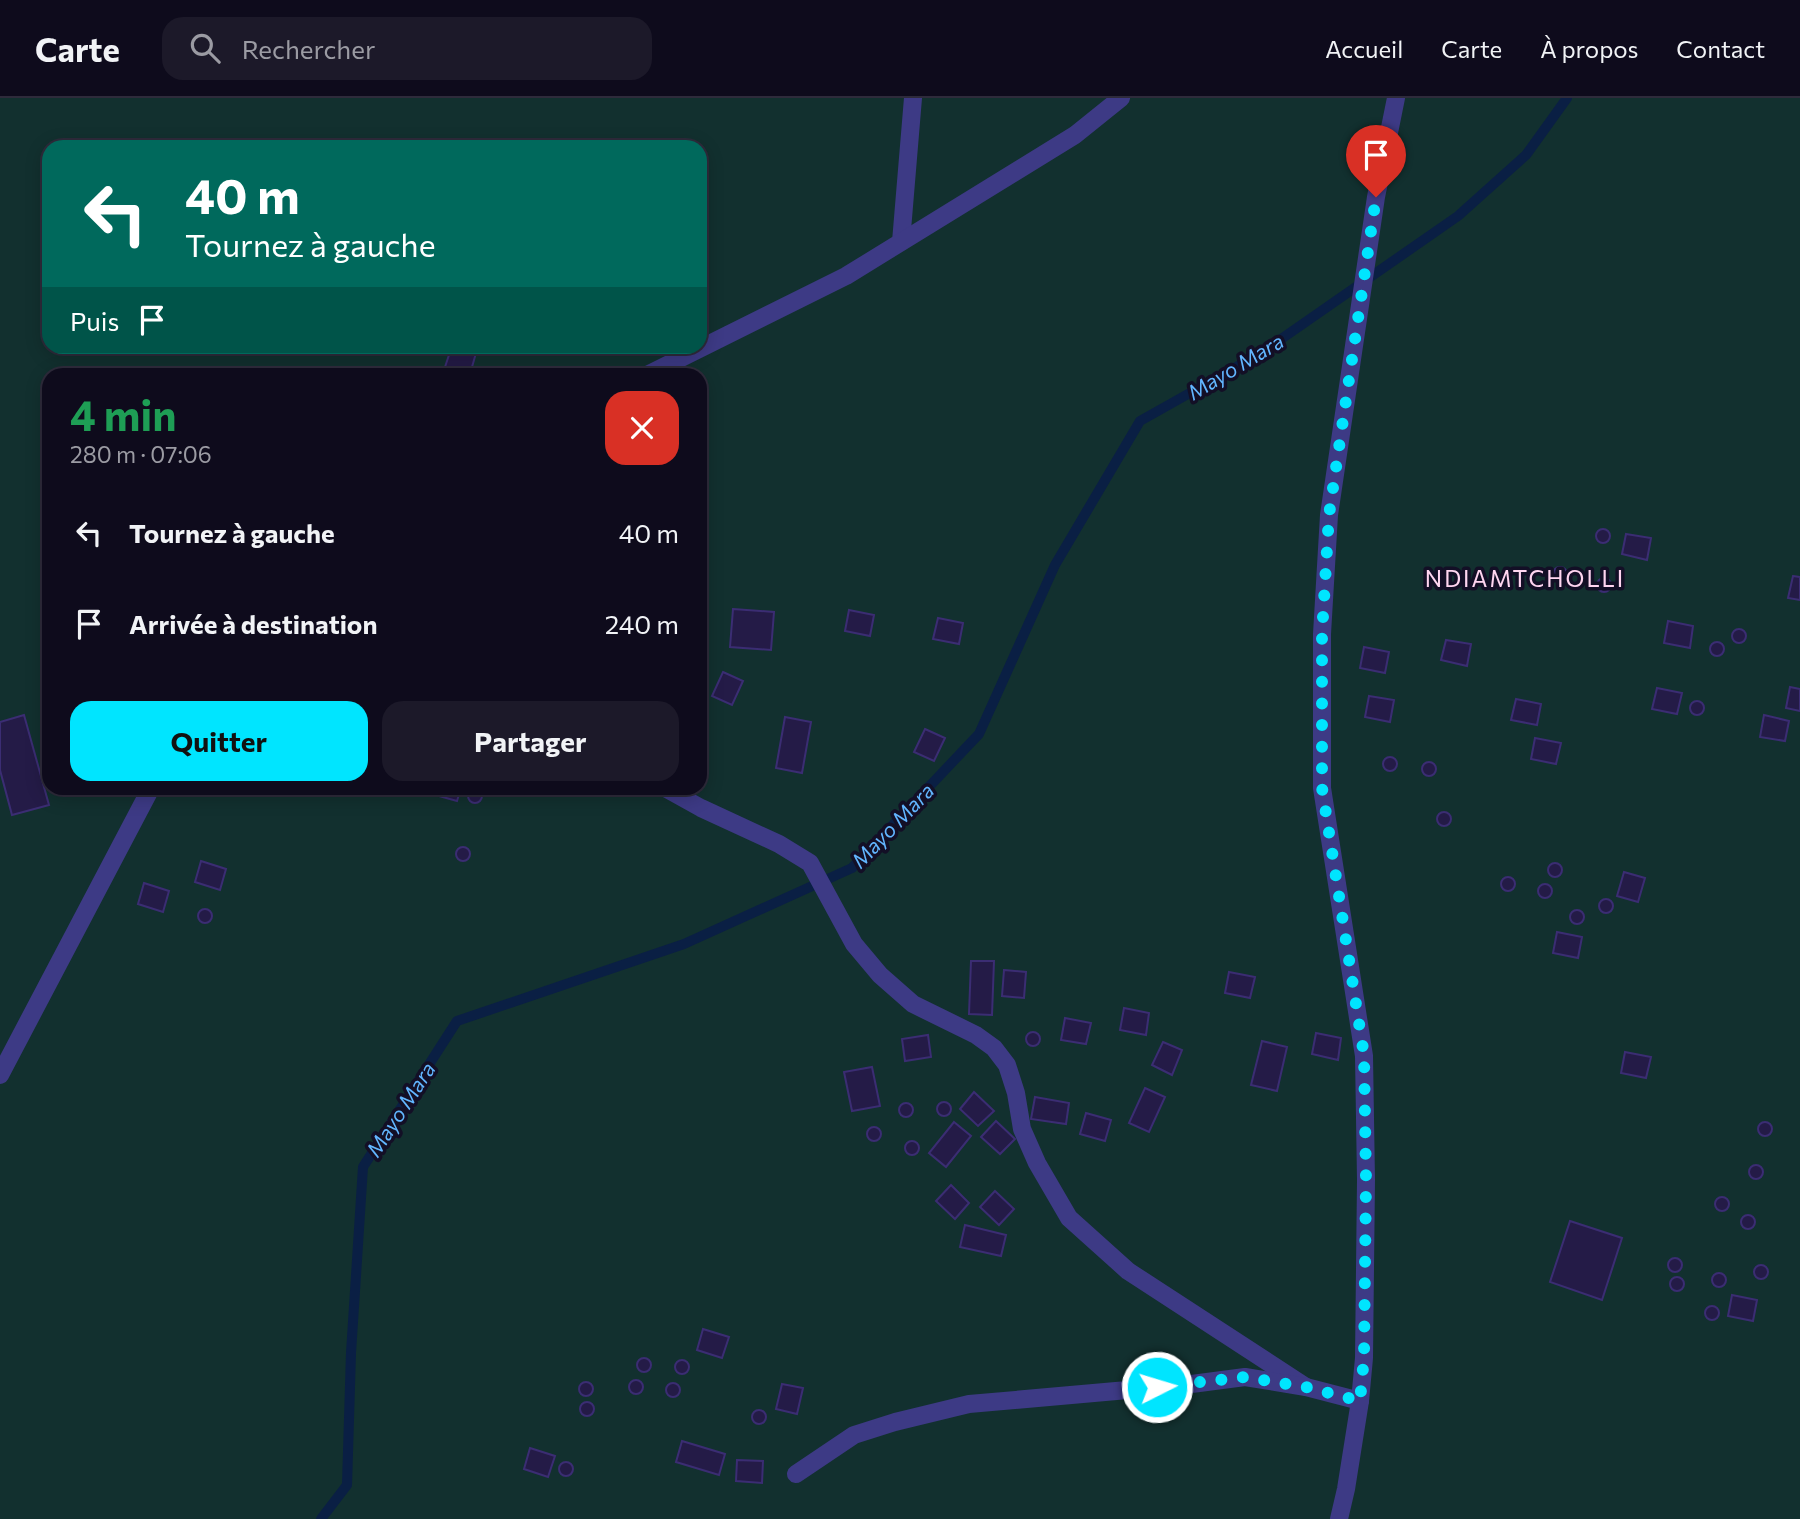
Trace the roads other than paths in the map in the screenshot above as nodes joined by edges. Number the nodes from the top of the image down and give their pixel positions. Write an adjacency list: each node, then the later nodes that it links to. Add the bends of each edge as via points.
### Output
1 (913, 98): 4 (street)
2 (1121, 98): 4 (street, via 1075,135)
3 (1396, 98): 12 (street, via 1376,197 1329,515 1322,634 1322,788 1364,1055)
4 (901, 242): 5 (street, via 846,276)
5 (707, 345)
6 (689, 354): 7 (street)
7 (661, 368)
8 (147, 795): 10 (street)
9 (678, 795): 11 (street, via 810,863 854,944 880,975 913,1004 985,1041 1007,1065 1022,1129 1069,1218 1128,1272)
10 (0, 1075)
11 (1306, 1387): 12 (street); 13 (street, via 1245,1377 969,1404 854,1435)
12 (1360, 1401): 14 (street)
13 (796, 1474)
14 (1339, 1519)

